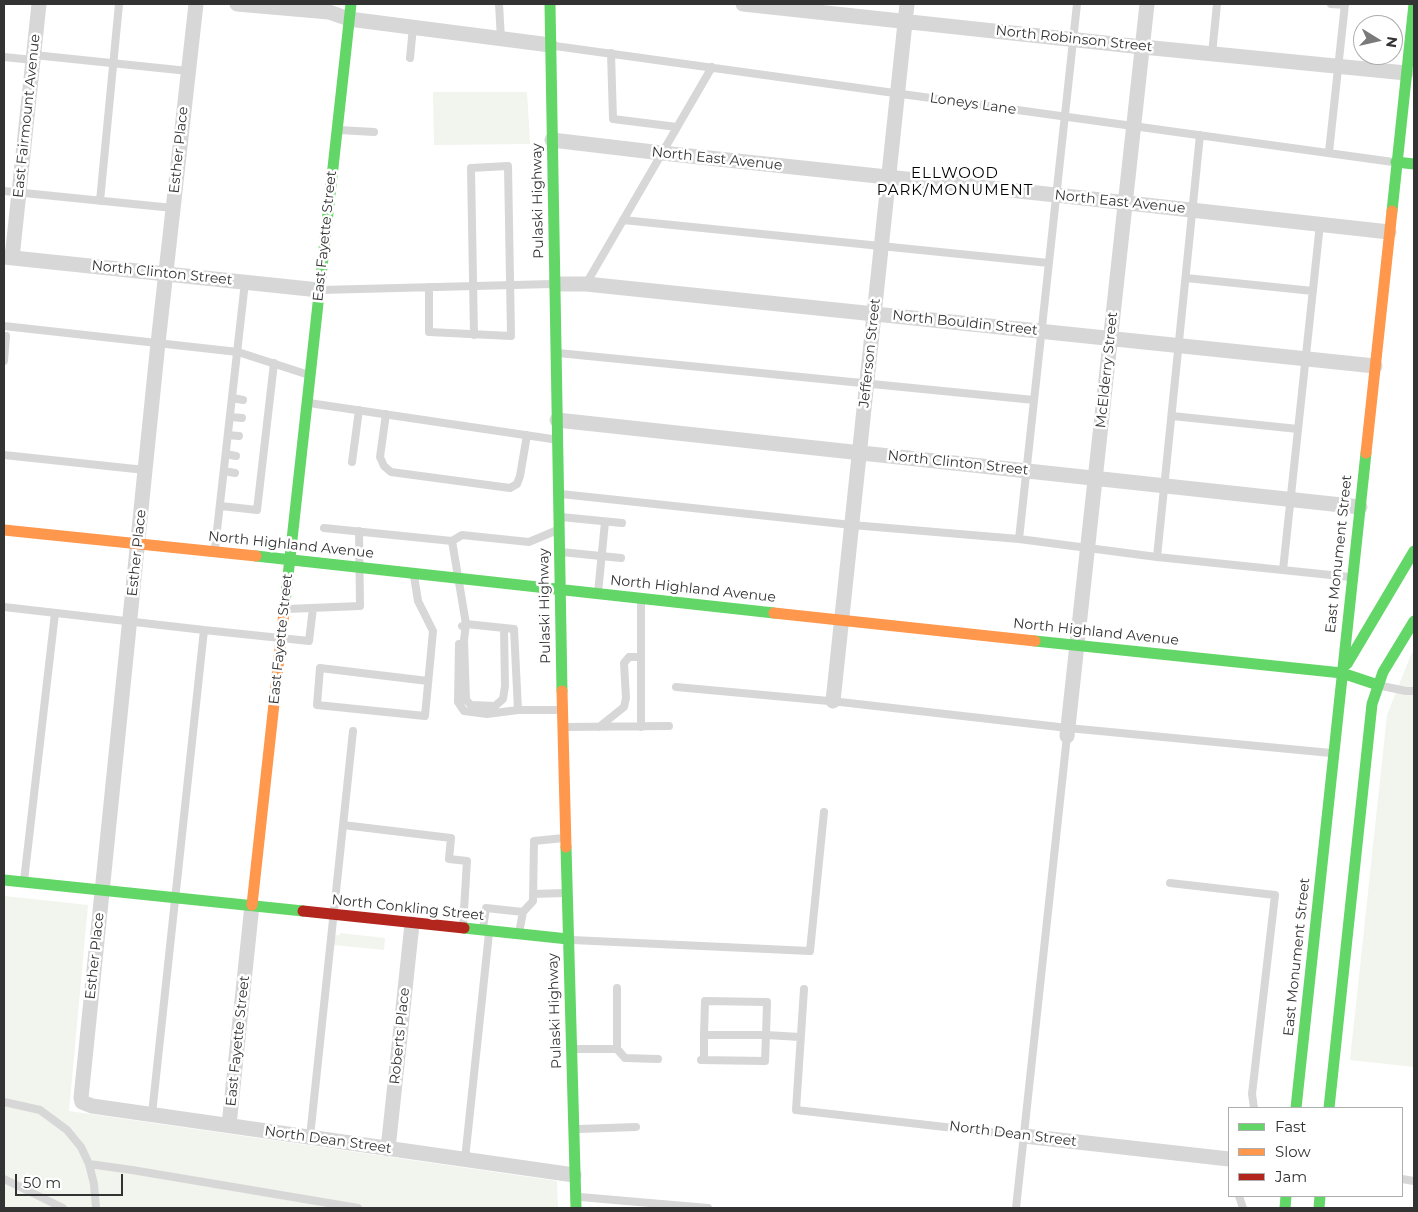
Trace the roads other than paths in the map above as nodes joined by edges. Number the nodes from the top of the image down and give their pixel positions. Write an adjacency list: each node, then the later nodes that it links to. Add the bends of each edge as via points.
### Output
1 (39, 4): 25 (street, East Fairmount Avenue)
2 (118, 4): 27 (lane)
3 (196, 4): 31 (street, Esther Place)
4 (237, 4): 15 (street)
5 (499, 4): 18 (lane)
6 (550, 4): 20 (main road, Pulaski Highway)
7 (743, 4): 16 (street, North Robinson Street)
8 (908, 4): 16 (street, Jefferson Street)
9 (1077, 4): 19 (lane)
10 (1147, 4): 21 (street, McElderry Street)
11 (1218, 4): 23 (lane)
12 (1331, 4): 13 (lane)
13 (1345, 4): 28 (lane)
14 (1414, 4): 30 (main road, East Monument Street)
15 (350, 11): 17 (street); 37 (main road, East Fayette Street)
16 (906, 20): 19 (street, North Robinson Street); 32 (street, Jefferson Street)
17 (413, 27): 18 (street); 26 (lane)
18 (500, 39): 20 (street)
19 (1073, 39): 21 (street, North Robinson Street); 33 (lane)
20 (550, 45): 22 (lane, Loneys Lane); 41 (main road, Pulaski Highway)
21 (1143, 47): 23 (street, North Robinson Street); 34 (street, McElderry Street)
22 (611, 54): 29 (lane, Loneys Lane); 35 (lane, via 613,119)
23 (1212, 54): 28 (street, North Robinson Street)
24 (4, 57): 25 (lane)
25 (33, 58): 27 (lane); 47 (street, East Fairmount Avenue)
26 (410, 58)
27 (113, 63): 31 (lane); 49 (lane)
28 (1338, 66): 30 (street, North Robinson Street); 42 (lane)
29 (712, 67): 32 (lane, Loneys Lane); 35 (lane)
30 (1409, 67): 36 (main road, East Monument Street)
31 (188, 71): 51 (street, Esther Place)
32 (898, 94): 33 (lane, Loneys Lane); 46 (street, Jefferson Street)
33 (1065, 116): 34 (lane, Loneys Lane); 48 (lane)
34 (1134, 126): 40 (lane, Loneys Lane); 50 (street, McElderry Street)
35 (677, 127): 43 (lane)
36 (1401, 127): 38 (main road); 44 (main road, East Monument Street)
37 (337, 129): 39 (lane); 67 (main road, East Fayette Street)
38 (1414, 129)
39 (374, 132)
40 (1200, 135): 42 (lane, Loneys Lane); 52 (lane)
41 (552, 140): 43 (street, North East Avenue); 62 (main road, Pulaski Highway)
42 (1329, 152): 44 (lane, Loneys Lane)
43 (662, 153): 46 (street, North East Avenue); 53 (lane)
44 (1396, 162): 45 (main road); 55 (main road, East Monument Street)
45 (1414, 164)
46 (889, 178): 48 (street, North East Avenue); 56 (street, Jefferson Street)
47 (11, 191): 49 (lane); 57 (street, East Fairmount Avenue)
48 (1056, 195): 50 (street, North East Avenue); 58 (lane)
49 (100, 200): 51 (lane)
50 (1125, 202): 52 (street, North East Avenue); 74 (street, McElderry Street)
51 (173, 208): 59 (street, Esther Place)
52 (1193, 210): 54 (street, North East Avenue); 60 (lane)
53 (623, 220): 56 (lane); 63 (lane)
54 (1320, 224): 55 (street, North East Avenue); 68 (lane)
55 (1389, 232): 82 (main road, East Monument Street)
56 (882, 247): 58 (lane); 69 (street, Jefferson Street)
57 (8, 258): 59 (street, North Clinton Street)
58 (1049, 263): 71 (lane)
59 (166, 274): 61 (street, North Clinton Street); 75 (street, Esther Place)
60 (1186, 278): 68 (lane); 76 (lane)
61 (245, 282): 67 (street, North Clinton Street); 77 (lane)
62 (555, 284): 63 (street, North Bouldin Street); 64 (lane); 78 (main road, Pulaski Highway)
63 (586, 284): 69 (street, North Bouldin Street)
64 (510, 285): 65 (lane); 65 (lane, via 508,166 471,168); 72 (lane, via 511,336)
65 (472, 286): 66 (lane); 72 (lane)
66 (429, 287): 67 (lane); 72 (lane, via 429,332)
67 (320, 290): 83 (main road, East Fayette Street)
68 (1312, 291): 79 (lane)
69 (874, 314): 71 (street, North Bouldin Street); 84 (street, Jefferson Street)
70 (4, 326): 75 (lane)
71 (1041, 331): 74 (street, North Bouldin Street); 87 (lane)
72 (474, 334)
73 (6, 336): 80 (lane)
74 (1111, 338): 76 (street, North Bouldin Street); 113 (street, McElderry Street)
75 (158, 343): 77 (lane); 109 (street, Esther Place)
76 (1179, 345): 79 (street, North Bouldin Street); 93 (lane)
77 (238, 352): 81 (lane); 85 (lane)
78 (556, 352): 84 (lane); 96 (main road, Pulaski Highway)
79 (1305, 358): 82 (street, North Bouldin Street); 97 (lane)
80 (4, 360)
81 (274, 364): 83 (lane); 89 (lane)
82 (1375, 366): 118 (main road, East Monument Street)
83 (310, 375): 90 (main road, East Fayette Street)
84 (867, 383): 87 (lane); 104 (street, Jefferson Street)
85 (233, 398): 86 (lane); 94 (lane)
86 (243, 400)
87 (1034, 400): 110 (lane)
88 (260, 402): 89 (lane)
89 (270, 403): 102 (lane, via 263,421)
90 (307, 403): 91 (lane); 137 (main road, East Fayette Street)
91 (359, 410): 92 (lane); 108 (lane)
92 (386, 414): 99 (lane); 99 (lane, via 380,457 391,472 510,488 517,484 520,476)
93 (1172, 416): 97 (lane); 114 (lane)
94 (230, 417): 95 (lane); 98 (lane)
95 (242, 418)
96 (557, 420): 103 (main road, Pulaski Highway); 104 (street, North Clinton Street)
97 (1298, 429): 116 (lane)
98 (228, 435): 100 (lane); 105 (lane)
99 (527, 435): 103 (lane)
100 (239, 436)
101 (257, 438): 102 (lane)
102 (265, 440): 117 (lane, via 257,475 257,510)
103 (557, 440): 115 (main road, Pulaski Highway)
104 (860, 452): 110 (street, North Clinton Street); 122 (street, Jefferson Street)
105 (226, 454): 107 (lane); 111 (lane)
106 (4, 455): 109 (lane)
107 (236, 456)
108 (352, 462)
109 (145, 470): 129 (street, Esther Place)
110 (1026, 470): 113 (street, North Clinton Street); 127 (lane)
111 (224, 471): 112 (lane); 117 (lane)
112 (235, 473)
113 (1096, 478): 114 (street, North Clinton Street); 130 (street, McElderry Street)
114 (1164, 486): 116 (street, North Clinton Street); 135 (lane)
115 (558, 494): 119 (main road, Pulaski Highway); 122 (lane)
116 (1290, 499): 118 (street, North Clinton Street); 139 (lane)
117 (221, 506): 132 (lane)
118 (1360, 507): 142 (main road, East Monument Street)
119 (559, 516): 120 (lane); 124 (main road, Pulaski Highway)
120 (605, 522): 121 (lane); 134 (lane)
121 (622, 523)
122 (852, 524): 127 (lane); 150 (street, Jefferson Street)
123 (324, 528): 126 (lane)
124 (559, 529): 128 (lane, via 529,542 462,535); 133 (main road, Pulaski Highway)
125 (4, 530): 129 (main road, North Highland Avenue)
126 (359, 531): 128 (lane); 138 (lane)
127 (1018, 539): 130 (lane)
128 (452, 541): 141 (lane)
129 (138, 545): 132 (main road, North Highland Avenue); 151 (street, Esther Place)
130 (1088, 548): 135 (lane); 157 (street, McElderry Street)
131 (1414, 551): 159 (main road)
132 (215, 552): 137 (main road, North Highland Avenue)
133 (559, 552): 134 (lane); 143 (main road, Pulaski Highway)
134 (602, 556): 136 (lane); 144 (lane)
135 (1157, 557): 139 (lane)
136 (621, 558)
137 (290, 559): 138 (main road, North Highland Avenue); 148 (main road, East Fayette Street)
138 (361, 567): 140 (main road, North Highland Avenue); 147 (lane, via 360,606)
139 (1283, 570): 142 (lane)
140 (413, 573): 141 (main road, North Highland Avenue); 160 (lane, via 418,601 433,631)
141 (458, 578): 143 (main road, North Highland Avenue); 153 (lane)
142 (1352, 578): 159 (main road, East Monument Street)
143 (560, 590): 144 (main road, North Highland Avenue); 165 (main road, Pulaski Highway)
144 (598, 594): 145 (main road, North Highland Avenue)
145 (641, 599): 150 (main road, North Highland Avenue); 158 (lane)
146 (4, 607): 149 (lane)
147 (313, 608): 148 (lane); 156 (lane, via 309,642)
148 (284, 610): 156 (main road, East Fayette Street)
149 (55, 613): 151 (lane); 178 (lane)
150 (842, 620): 157 (main road, North Highland Avenue); 164 (street, Jefferson Street)
151 (130, 621): 155 (lane); 180 (street, Esther Place)
152 (1414, 621): 161 (main road)
153 (466, 624): 154 (lane); 154 (lane, via 466,700 471,705 484,707 495,706 502,699 505,686); 166 (lane, via 460,627 458,702 464,711 487,714)
154 (504, 628): 166 (lane, via 514,629)
155 (204, 630): 156 (lane); 183 (lane)
156 (281, 639): 184 (main road, East Fayette Street)
157 (1077, 645): 159 (main road, North Highland Avenue); 172 (street, McElderry Street)
158 (641, 657): 167 (lane); 170 (lane, via 629,657 624,663 624,708)
159 (1342, 673): 161 (main road, North Highland Avenue); 173 (main road, East Monument Street)
160 (428, 681): 160 (lane, via 320,668 317,705 425,716)
161 (1378, 685): 163 (lane); 204 (main road, via 1368,730)
162 (676, 687): 164 (lane)
163 (1414, 691)
164 (833, 701): 172 (lane)
165 (563, 709): 166 (lane); 169 (main road, Pulaski Highway)
166 (518, 710)
167 (641, 726): 168 (lane); 170 (lane)
168 (668, 726)
169 (563, 727): 170 (lane); 176 (main road, Pulaski Highway)
170 (600, 727)
171 (353, 731): 175 (lane)
172 (1068, 732): 173 (lane); 209 (lane)
173 (1333, 753): 203 (main road, East Monument Street)
174 (824, 812): 191 (lane, North Conkling Street, via 810,951)
175 (343, 825): 186 (lane); 188 (lane, via 451,838 449,859 467,861)
176 (566, 838): 181 (main road, Pulaski Highway); 182 (lane, via 534,841)
177 (4, 880): 178 (main road, North Conkling Street)
178 (24, 882): 180 (main road, North Conkling Street)
179 (1170, 883): 202 (lane, via 1275,895 1252,1094)
180 (102, 890): 183 (main road, North Conkling Street); 201 (street, Esther Place, via 80,1092)
181 (567, 893): 182 (lane); 191 (main road, Pulaski Highway)
182 (533, 894): 185 (lane, via 533,901)
183 (174, 898): 184 (main road, North Conkling Street); 205 (lane)
184 (252, 905): 186 (main road, North Conkling Street); 206 (street, East Fayette Street)
185 (523, 912): 189 (lane, via 486,908); 190 (lane)
186 (334, 915): 187 (main road, North Conkling Street); 210 (lane)
187 (412, 924): 188 (main road, North Conkling Street); 211 (street, Roberts Place)
188 (462, 929): 189 (main road, North Conkling Street)
189 (486, 931): 190 (main road, North Conkling Street); 213 (lane)
190 (519, 934): 191 (main road, North Conkling Street)
191 (568, 940): 197 (main road, Pulaski Highway)
192 (617, 988): 198 (lane)
193 (804, 989): 196 (lane)
194 (704, 1035): 195 (lane); 195 (lane, via 702,1060 765,1062); 195 (lane, via 705,1001 767,1002)
195 (766, 1036): 196 (lane)
196 (800, 1037): 209 (lane, North Dean Street, via 796,1110)
197 (571, 1048): 198 (lane); 208 (main road, Pulaski Highway)
198 (617, 1049): 199 (lane, via 625,1058)
199 (658, 1059)
200 (4, 1102): 214 (lane, via 40,1110 51,1117 81,1147)
201 (82, 1102): 205 (street, North Dean Street)
202 (1254, 1107)
203 (1296, 1107)
204 (1329, 1107)
205 (152, 1114): 206 (street, North Dean Street)
206 (229, 1125): 210 (street, North Dean Street)
207 (636, 1128): 208 (lane)
208 (573, 1129): 215 (main road, Pulaski Highway)
209 (1024, 1136): 212 (street, North Dean Street); 222 (lane)
210 (310, 1137): 211 (street, North Dean Street)
211 (388, 1149): 213 (street, North Dean Street)
212 (1228, 1159)
213 (465, 1160): 215 (street, North Dean Street)
214 (89, 1164): 219 (lane); 220 (lane)
215 (574, 1175): 217 (main road, Pulaski Highway)
216 (4, 1180): 218 (lane)
217 (575, 1202): 221 (lane)
218 (63, 1208)
219 (96, 1208)
220 (358, 1208)
221 (708, 1208)
222 (1016, 1208)

